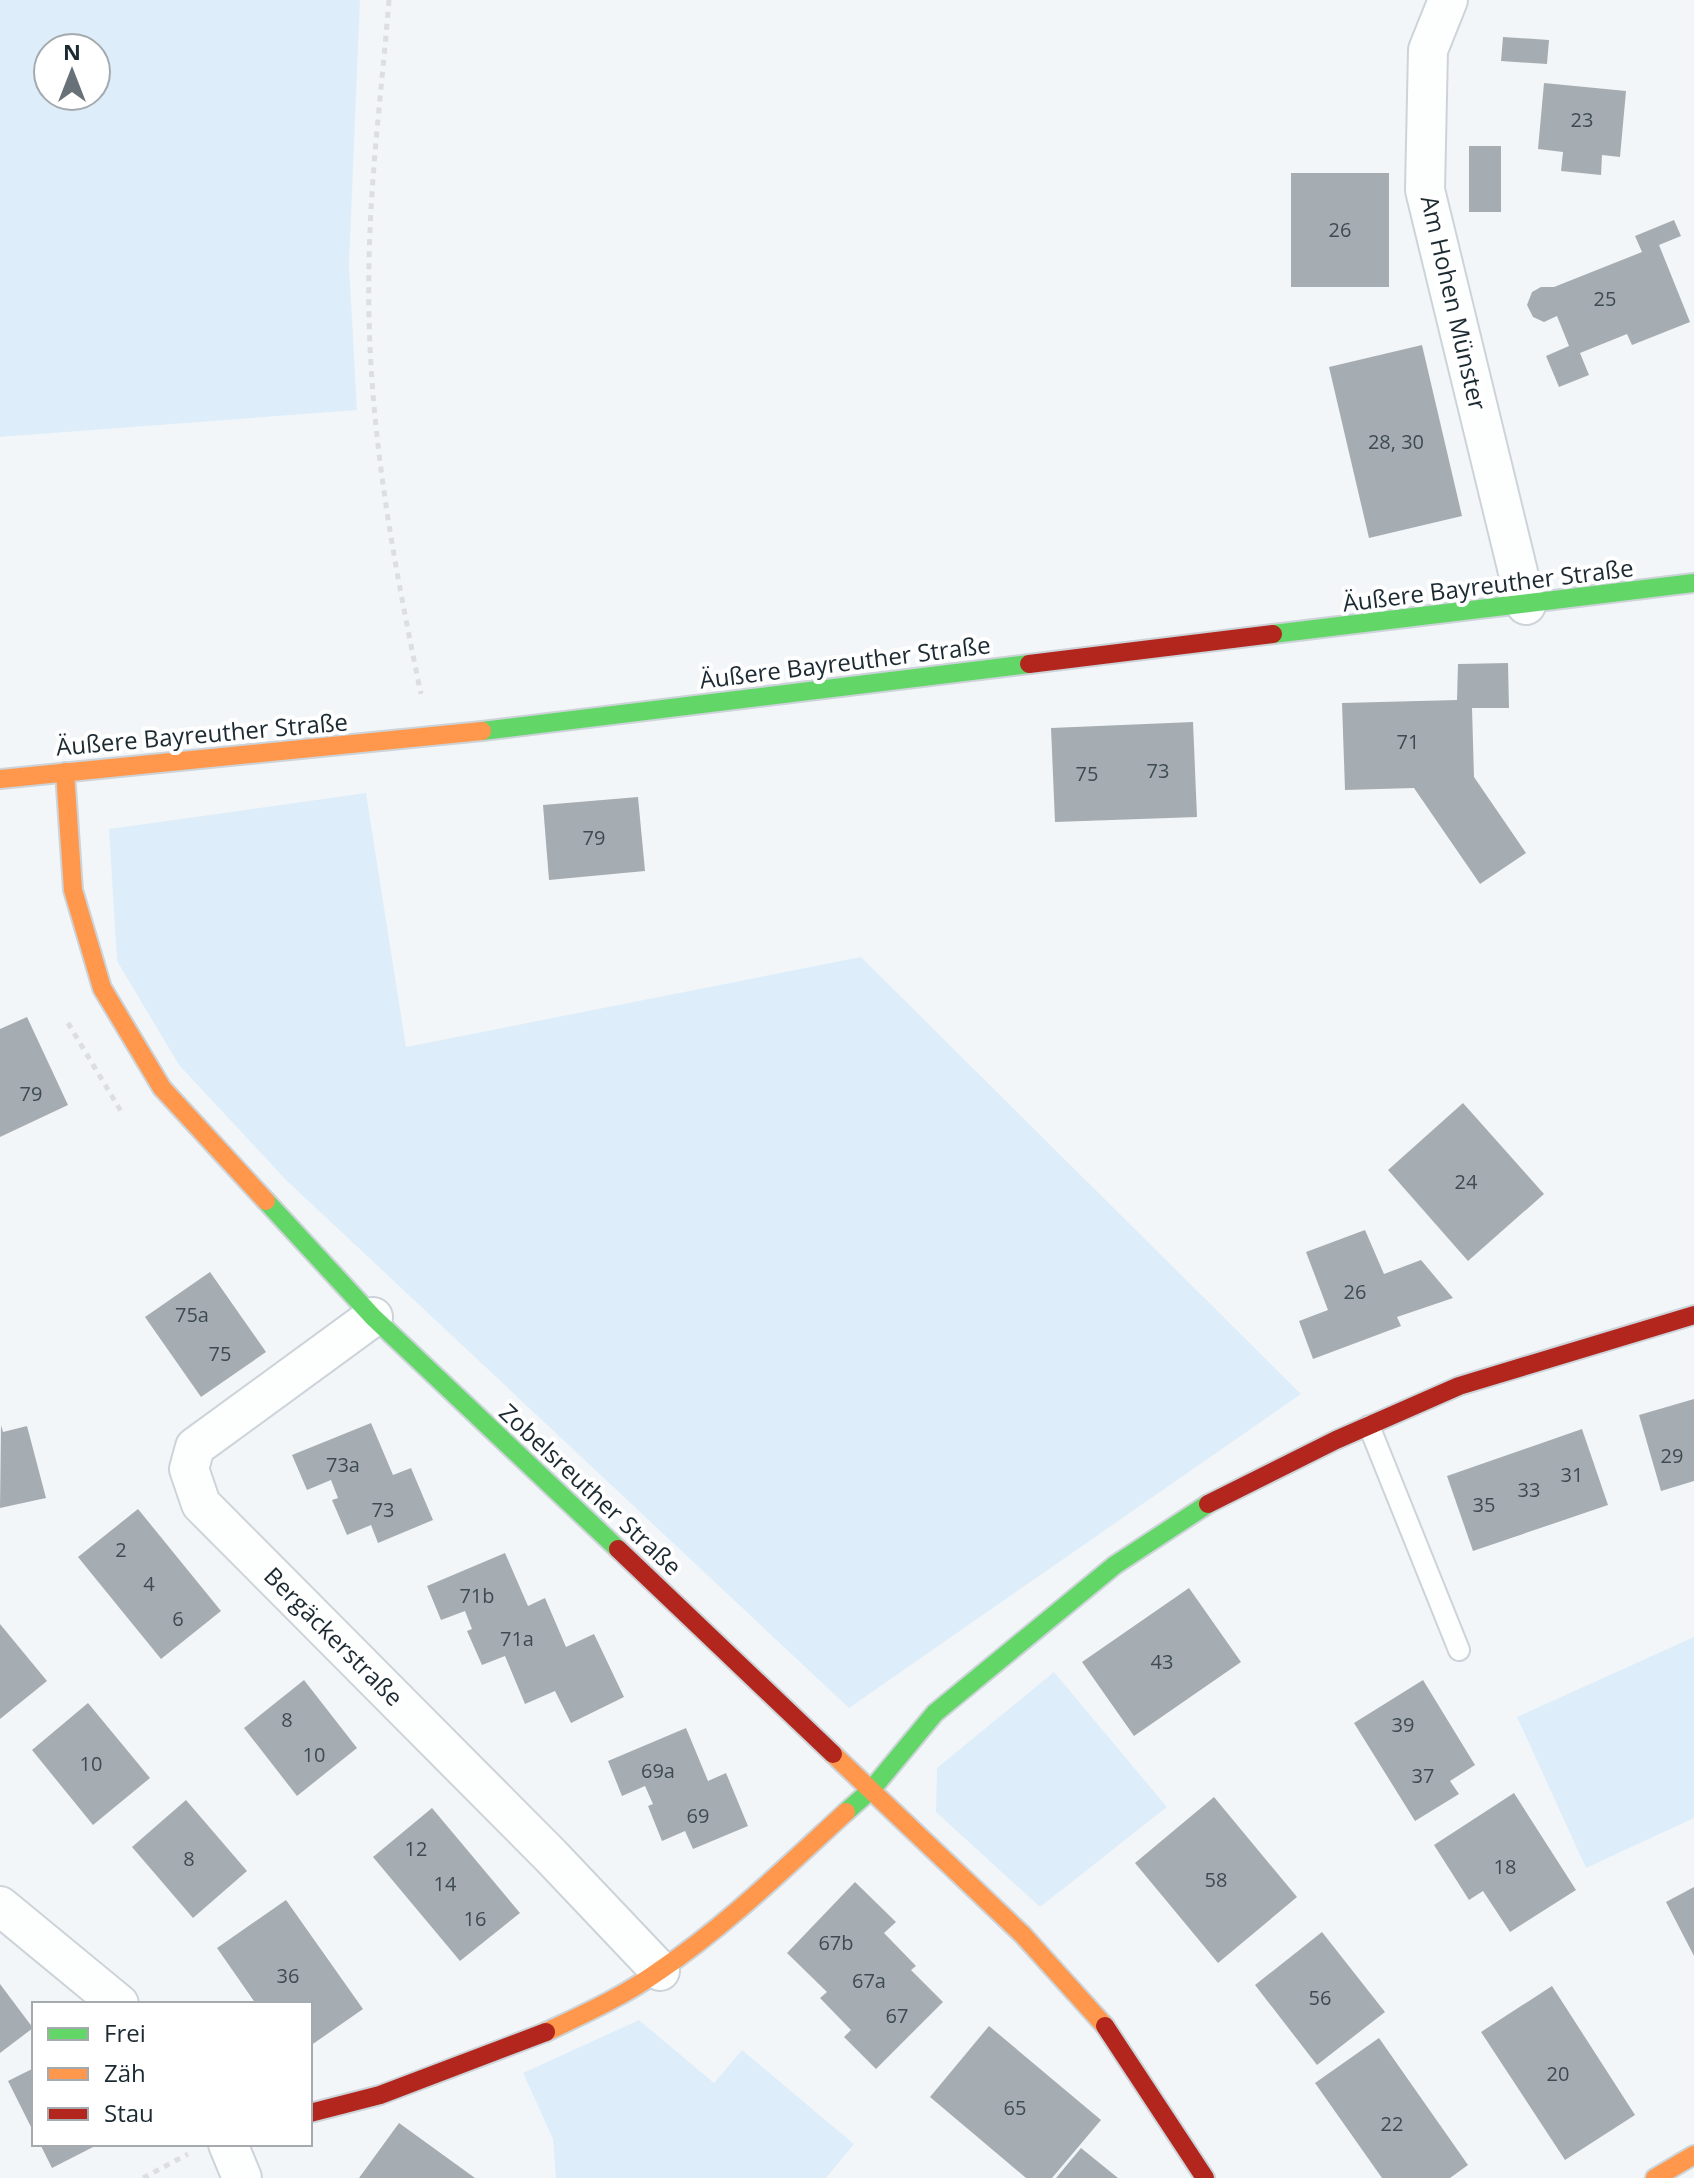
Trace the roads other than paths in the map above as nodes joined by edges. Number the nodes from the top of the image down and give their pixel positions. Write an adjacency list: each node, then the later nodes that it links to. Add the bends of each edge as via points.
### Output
1 (1448, 0): 3 (street, Am Hohen Münster, via 1428,50 1425,190)
2 (1694, 583): 3 (street, Äußere Bayreuther Straße)
3 (1526, 605): 4 (street, Äußere Bayreuther Straße, via 430,737)
4 (65, 772): 5 (street, Äußere Bayreuther Straße); 7 (street, Zobelsreuther Straße, via 73,890 102,988 162,1088)
5 (0, 779)
6 (1694, 1315): 8 (street, via 1459,1386)
7 (373, 1317): 10 (street, Zobelsreuther Straße); 12 (street, Bergäckerstraße, via 195,1447 189,1469 201,1504)
8 (1369, 1426): 9 (lane); 10 (street, via 1205,1506 1115,1565 935,1713)
9 (1459, 1650)
10 (872, 1789): 12 (street); 18 (street, Zobelsreuther Straße, via 1023,1935 1111,2033)
11 (0, 1906): 13 (street)
12 (660, 1971): 14 (street, via 522,2043 380,2095)
13 (117, 2002)
14 (312, 2112)
15 (211, 2147): 17 (street)
16 (1694, 2155): 19 (street)
17 (242, 2178)
18 (1205, 2178)
19 (1655, 2178)

